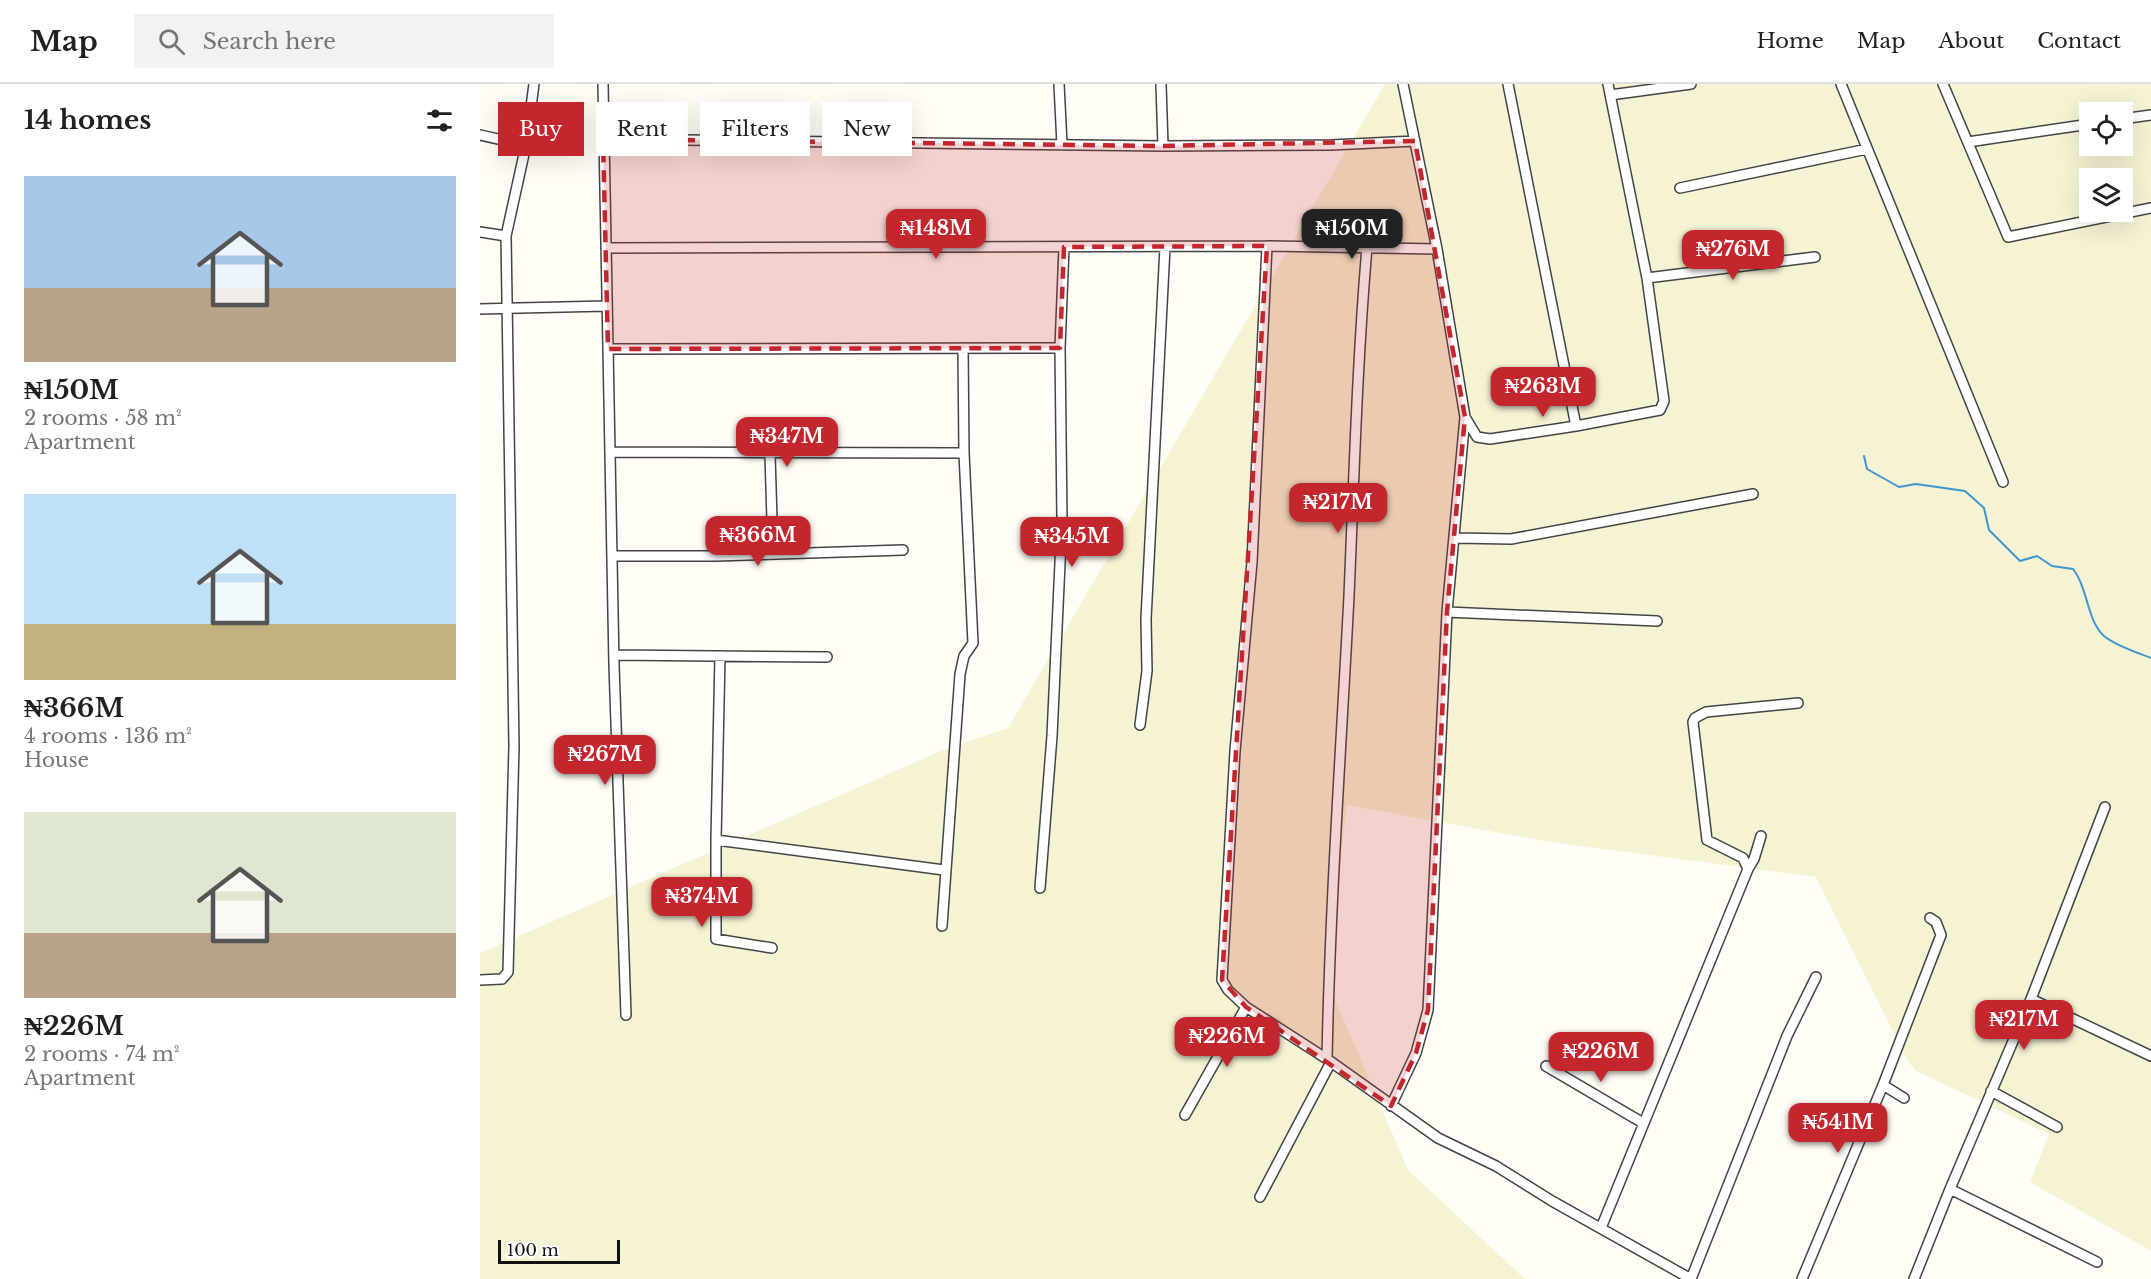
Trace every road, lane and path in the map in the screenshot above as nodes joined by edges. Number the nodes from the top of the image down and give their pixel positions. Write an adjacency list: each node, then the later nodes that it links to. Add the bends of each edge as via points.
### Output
1 (534, 84): 12 (street)
2 (603, 84): 13 (street)
3 (1059, 84): 22 (street)
4 (1161, 84): 23 (street)
5 (1404, 84): 20 (street)
6 (1508, 84): 46 (street)
7 (1608, 84): 11 (street)
8 (1691, 84): 11 (street)
9 (1841, 84): 24 (street)
10 (1943, 84): 21 (street)
11 (1611, 95): 38 (street)
12 (532, 102)
13 (603, 102)
14 (2151, 115): 15 (street)
15 (2133, 117)
16 (2079, 126): 21 (street)
17 (480, 135): 18 (street)
18 (498, 139)
19 (688, 140): 22 (street)
20 (1415, 141): 23 (street); 36 (street)
21 (1968, 142): 28 (street, via 2008,237)
22 (1062, 145): 23 (street)
23 (1163, 146)
24 (1867, 149): 27 (street); 50 (street)
25 (524, 156): 30 (street)
26 (603, 156): 35 (street)
27 (1680, 188)
28 (2151, 208)
29 (480, 232): 30 (street)
30 (506, 236): 40 (street)
31 (1267, 246): 33 (street); 34 (street); 75 (street, via 1252,562 1235,751 1222,980)
32 (1064, 247): 33 (street); 35 (street); 43 (street)
33 (1165, 247): 62 (street, via 1148,572 1147,671)
34 (1367, 247): 36 (street); 78 (street, via 1356,387 1355,484 1335,823)
35 (606, 249): 39 (street)
36 (1437, 249): 45 (street)
37 (1815, 257): 38 (street)
38 (1647, 278): 46 (street, via 1664,401 1660,410)
39 (607, 306): 40 (street); 44 (street)
40 (505, 308): 41 (street); 73 (street, via 514,746 508,972 502,979)
41 (480, 309)
42 (963, 348): 43 (street); 44 (street); 48 (street)
43 (1060, 348): 68 (street, via 1062,520)
44 (608, 349): 47 (street)
45 (1465, 417): 46 (street, via 1478,437 1490,440); 52 (street)
46 (1576, 426)
47 (611, 452): 49 (street); 55 (street)
48 (964, 453): 49 (street); 67 (street, via 972,644 960,674)
49 (770, 454): 54 (street)
50 (2003, 482)
51 (1753, 494): 52 (street, via 1511,539)
52 (1455, 538): 56 (street)
53 (903, 550): 54 (street)
54 (773, 553): 55 (street)
55 (614, 556): 58 (street)
56 (1448, 612): 57 (street); 83 (street, via 1428,1010 1416,1053)
57 (1657, 621)
58 (614, 655): 59 (street); 76 (street)
59 (720, 656): 60 (street); 65 (street)
60 (827, 657)
61 (1798, 703): 66 (street, via 1706,712 1693,722 1707,840 1743,858)
62 (1140, 725)
63 (2105, 807): 74 (street)
64 (1761, 836): 66 (street)
65 (716, 840): 67 (street); 71 (street, via 717,939)
66 (1748, 868): 85 (street)
67 (944, 870): 70 (street)
68 (1040, 888)
69 (1929, 918): 80 (street, via 1936,922 1941,935)
70 (942, 926)
71 (772, 948)
72 (1816, 977): 91 (street, via 1787,1036)
73 (480, 980)
74 (2031, 999): 77 (street); 81 (street)
75 (1246, 1007): 78 (street); 84 (street)
76 (626, 1015)
77 (2151, 1056)
78 (1329, 1060): 83 (street); 88 (street)
79 (1546, 1066): 85 (street)
80 (1883, 1085): 82 (street); 92 (street)
81 (1991, 1091): 86 (street); 87 (street)
82 (1904, 1098)
83 (1391, 1106): 89 (street, via 1438,1138 1496,1166)
84 (1185, 1115)
85 (1643, 1123): 89 (street)
86 (2057, 1127)
87 (1950, 1189): 90 (street); 93 (street)
88 (1260, 1197)
89 (1601, 1228): 91 (street)
90 (2097, 1262)
91 (1691, 1279)
92 (1802, 1279)
93 (1914, 1279)

